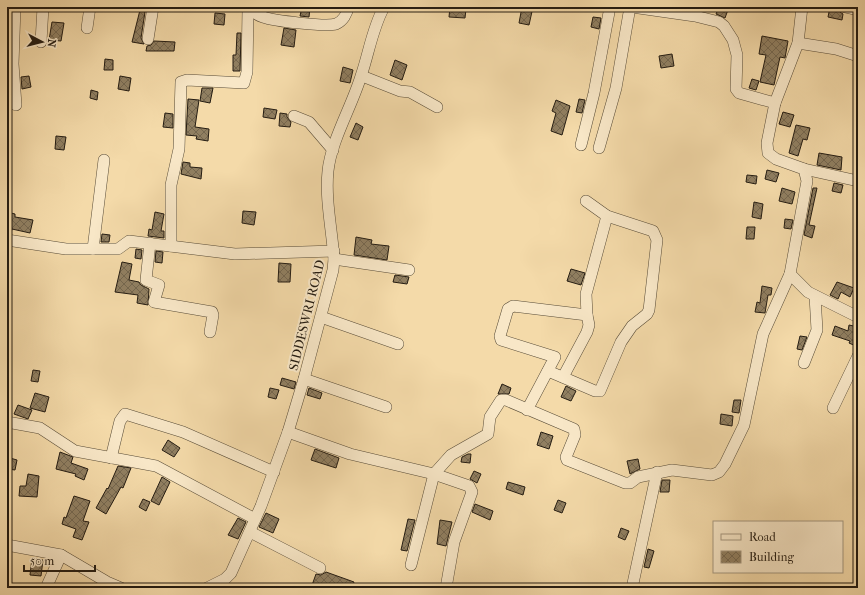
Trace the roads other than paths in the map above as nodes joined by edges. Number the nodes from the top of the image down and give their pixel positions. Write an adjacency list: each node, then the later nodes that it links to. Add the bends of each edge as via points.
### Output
1 (15, 7): 21 (street, via 13,64)
2 (43, 7): 16 (street)
3 (90, 7): 14 (street)
4 (153, 7): 15 (street)
5 (348, 7): 11 (street, via 341,21 327,25 270,19)
6 (384, 7): 19 (street, SIDDESWRI ROAD, via 371,37)
7 (610, 7): 24 (street)
8 (631, 7): 13 (street); 25 (street, via 616,88)
9 (802, 7): 17 (street)
10 (845, 7): 12 (street)
11 (248, 8): 34 (street, via 247,72 244,83 187,80 182,82 180,149 171,185)
12 (858, 10)
13 (697, 11): 20 (street, via 719,22 729,31 737,55 736,89 739,93)
14 (87, 28)
15 (148, 39)
16 (40, 42)
17 (798, 43): 18 (street, via 828,47); 20 (street)
18 (858, 56)
19 (362, 76): 22 (street, via 400,92 410,92); 26 (street, SIDDESWRI ROAD)
20 (775, 103): 28 (street, via 767,143 768,152 776,159)
21 (16, 106)
22 (437, 107)
23 (294, 116): 26 (street, via 309,122)
24 (581, 145)
25 (599, 148)
26 (333, 150): 36 (street, SIDDESWRI ROAD, via 327,180)
27 (104, 160): 35 (street)
28 (804, 169): 29 (street); 38 (street, via 807,180)
29 (858, 181)
30 (586, 201): 31 (street)
31 (607, 216): 40 (street, via 586,294); 48 (street, via 655,233 649,310 632,326 621,342 600,391 594,391)
32 (7, 240): 35 (street, via 66,249)
33 (150, 243): 34 (street); 35 (street, via 129,241 118,249); 43 (street, via 146,280 159,285 154,302 212,312)
34 (171, 246): 36 (street, via 235,254)
35 (93, 249)
36 (334, 255): 37 (street); 41 (street, SIDDESWRI ROAD, via 331,281)
37 (409, 270)
38 (790, 274): 39 (street); 57 (street, via 762,334 744,425 725,464 719,472 712,474 676,470)
39 (815, 296): 42 (street); 46 (street, via 817,334)
40 (587, 315): 47 (street, via 513,306 508,308 500,340 554,356); 48 (street, via 588,332)
41 (321, 317): 44 (street); 49 (street, SIDDESWRI ROAD)
42 (858, 317)
43 (210, 332)
44 (398, 344)
45 (858, 356): 51 (street)
46 (804, 363)
47 (548, 370): 48 (street); 52 (street)
48 (563, 377)
49 (304, 379): 50 (street); 54 (street, SIDDESWRI ROAD)
50 (386, 407)
51 (833, 408)
52 (527, 410): 57 (street, via 575,430 566,457 569,461 628,483); 58 (street, via 501,400 490,417 488,434 455,452)
53 (7, 422): 55 (street, via 40,428 71,450)
54 (288, 432): 56 (street, SIDDESWRI ROAD); 58 (street, via 350,454)
55 (112, 458): 56 (street, via 120,421 125,414 175,429); 59 (street, via 156,466)
56 (274, 472): 59 (street, SIDDESWRI ROAD)
57 (656, 472): 69 (street)
58 (434, 474): 63 (street); 68 (street, via 469,486 472,492 454,542)
59 (255, 519): 60 (street, SIDDESWRI ROAD)
60 (250, 532): 64 (street); 67 (street, SIDDESWRI ROAD, via 231,573)
61 (7, 546): 62 (street)
62 (61, 555): 65 (street); 66 (street)
63 (411, 565)
64 (320, 568)
65 (46, 588)
66 (121, 588)
67 (207, 588)
68 (446, 588)
69 (632, 588)

